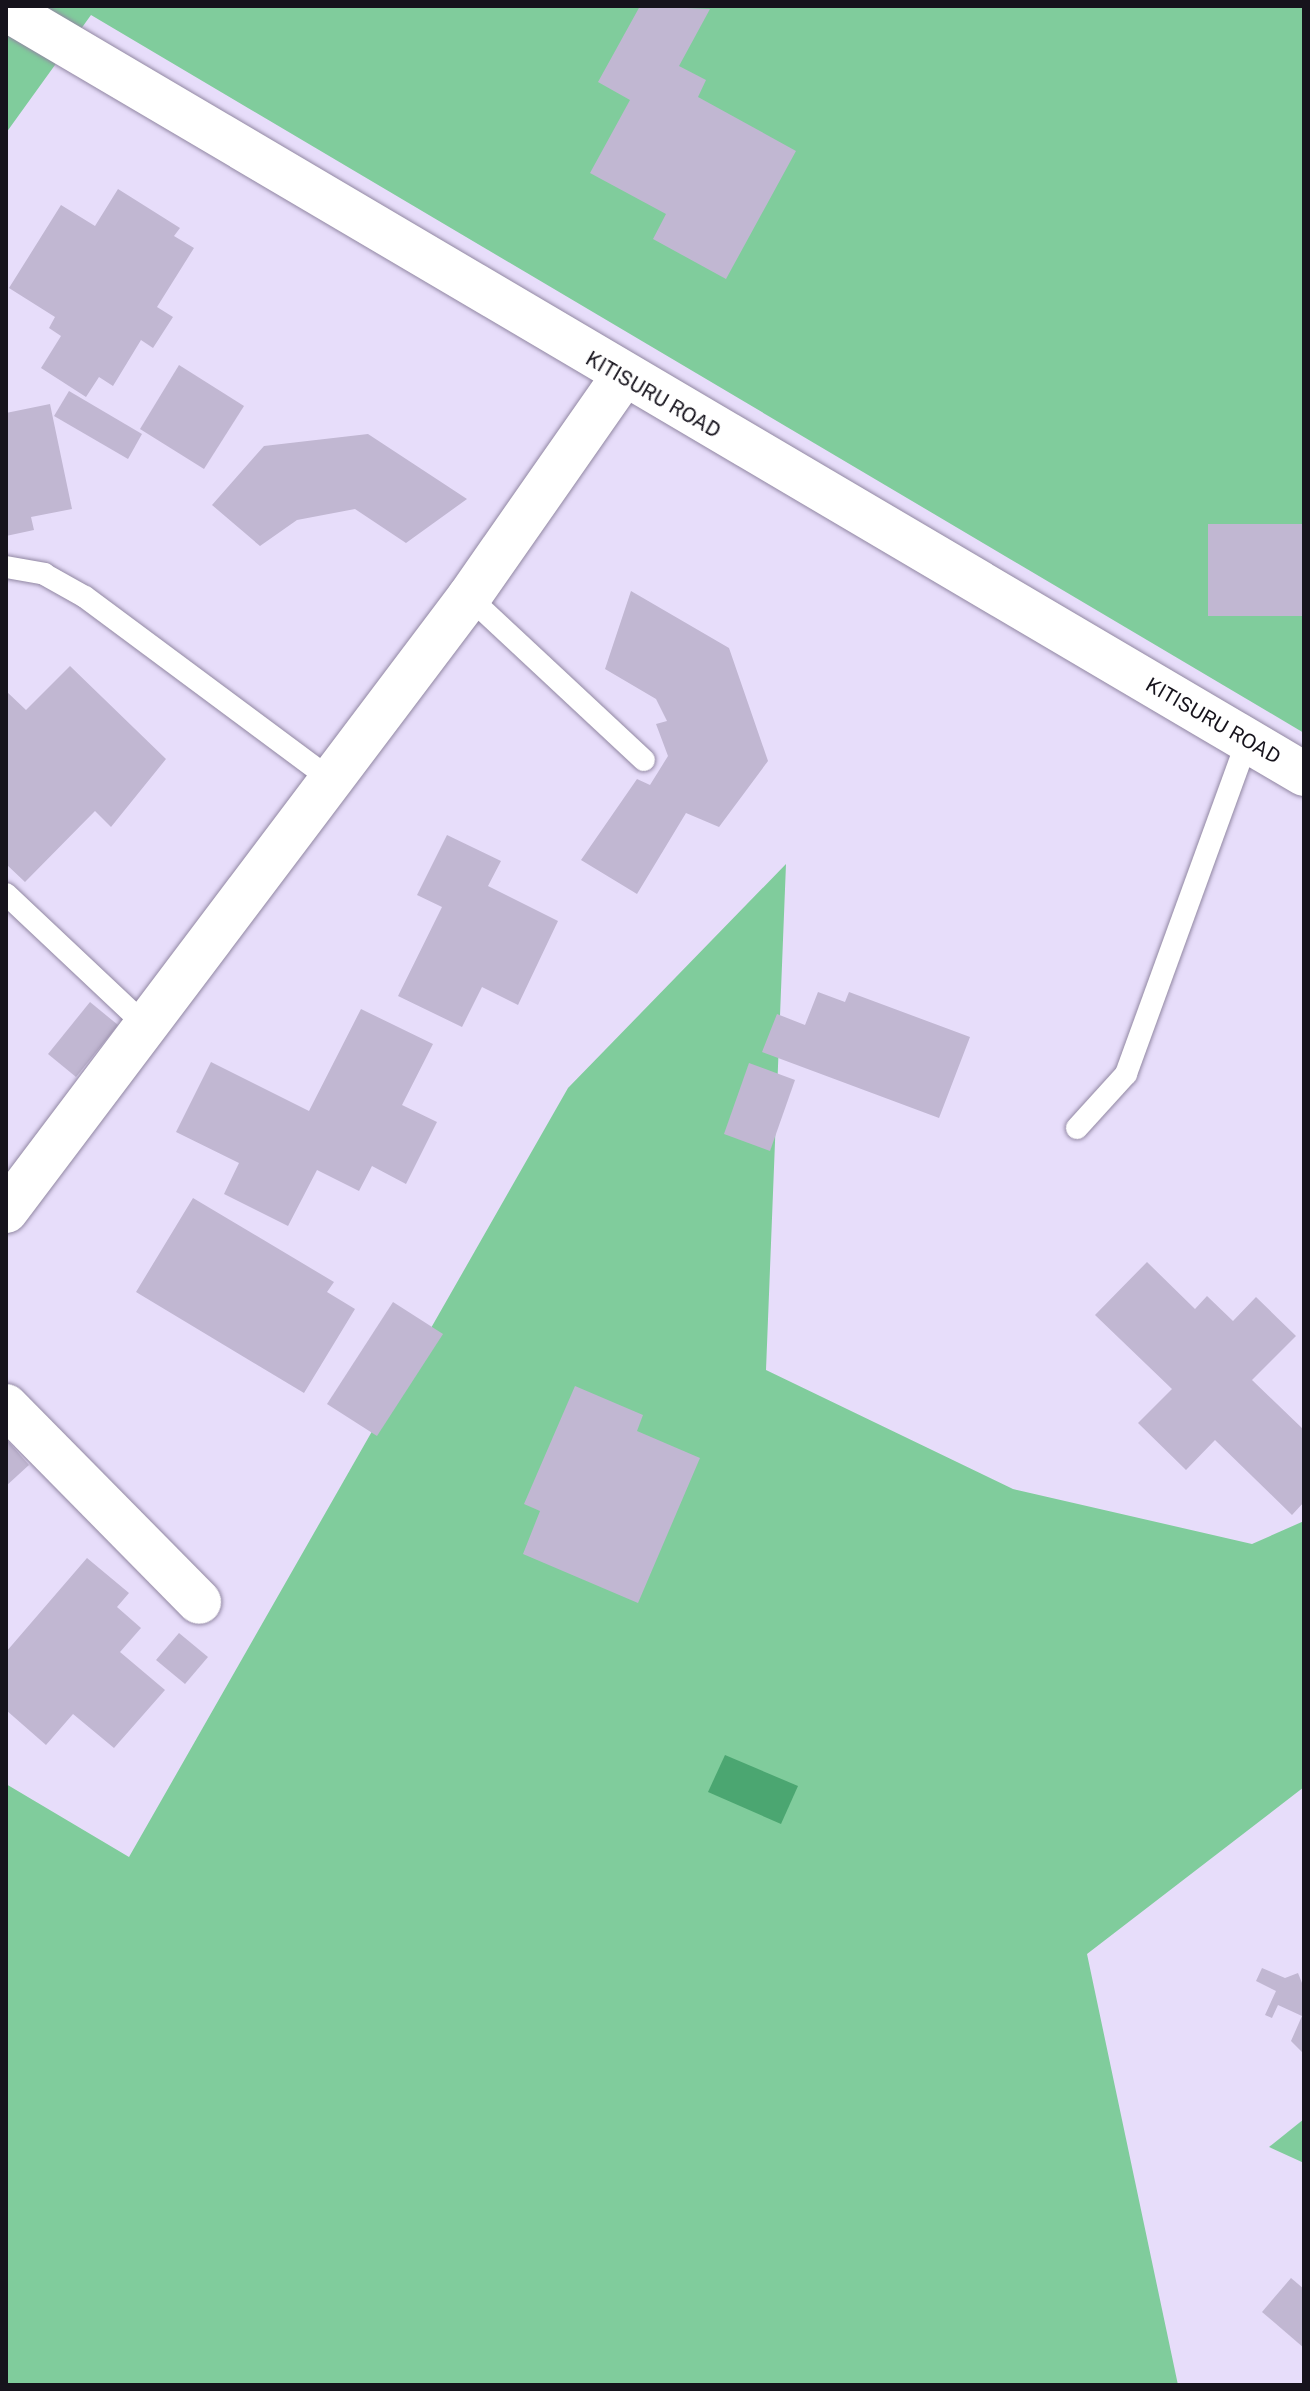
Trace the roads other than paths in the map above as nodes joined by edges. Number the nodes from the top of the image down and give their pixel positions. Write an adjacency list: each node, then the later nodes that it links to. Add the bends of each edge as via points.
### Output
1 (6, 9): 2 (street, KITISURU ROAD)
2 (622, 378): 4 (street); 5 (street, KITISURU ROAD)
3 (6, 567): 8 (lane, via 44,574 85,597)
4 (469, 597): 6 (lane); 8 (street)
5 (1247, 741): 7 (street, KITISURU ROAD); 11 (lane, via 1126,1074)
6 (644, 760)
7 (1304, 774)
8 (329, 778): 10 (street)
9 (6, 894): 10 (lane)
10 (144, 1024): 12 (street)
11 (1077, 1128)
12 (6, 1211)
13 (6, 1406): 14 (street)
14 (199, 1602)

